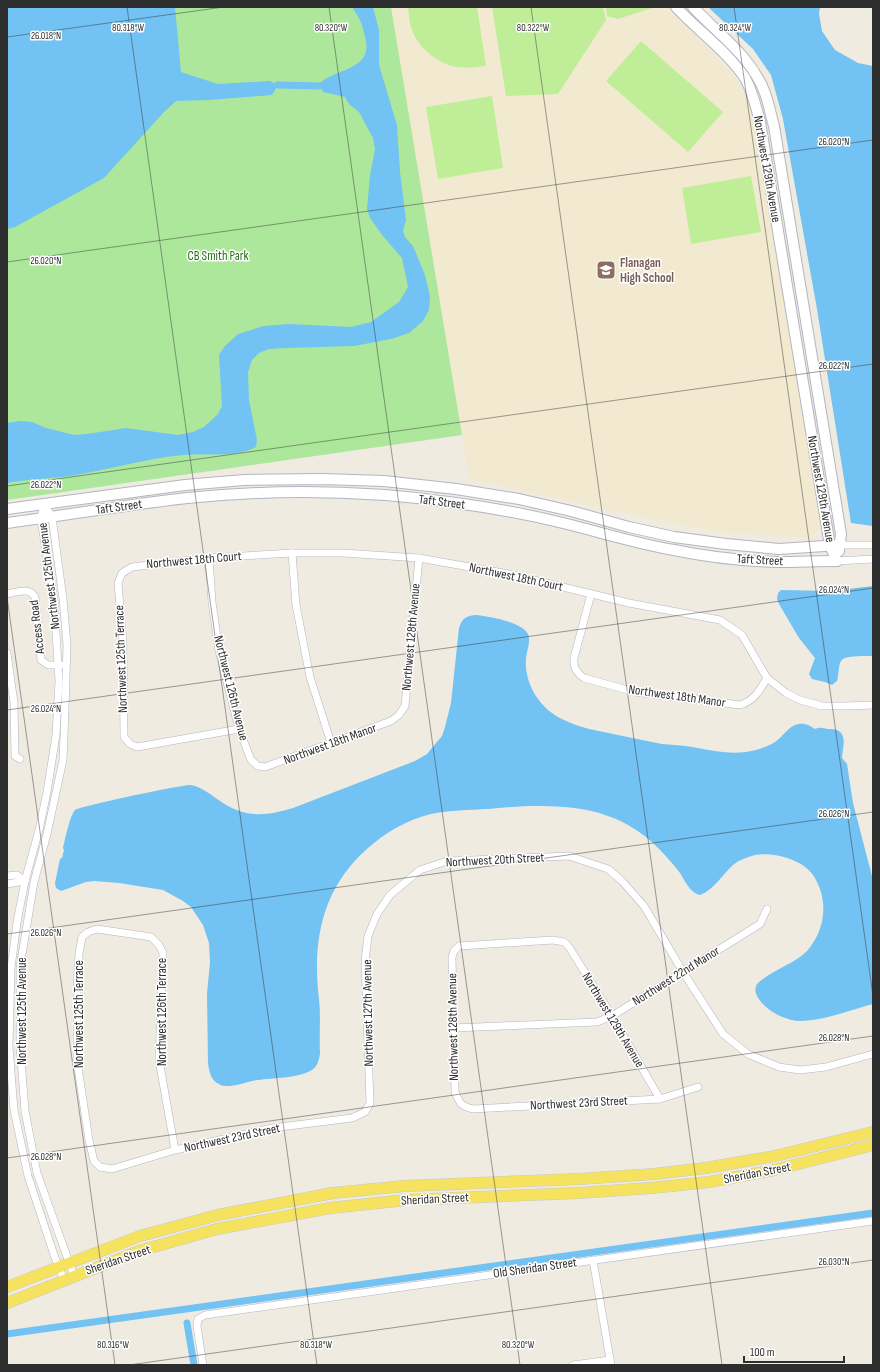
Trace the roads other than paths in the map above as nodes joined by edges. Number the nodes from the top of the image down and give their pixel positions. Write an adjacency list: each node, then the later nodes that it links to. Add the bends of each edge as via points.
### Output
1 (676, 7): 4 (street, Northwest 129th Avenue, via 733,62 754,97)
2 (693, 7): 3 (street, Northwest 129th Avenue, via 741,53 756,74 765,93 774,126)
3 (791, 234): 4 (street); 13 (street, Northwest 129th Avenue, via 841,534)
4 (780, 245): 13 (street, Northwest 129th Avenue)
5 (44, 504): 6 (street, Taft Street); 7 (street, Northwest 125th Avenue); 8 (street, Northwest 125th Avenue); 10 (street, Taft Street, via 185,485 244,480 322,479 369,481 520,499)
6 (7, 509)
7 (52, 517): 8 (street, Taft Street); 11 (street, Taft Street, via 186,498 321,492 454,502 529,515); 23 (street, Northwest 125th Avenue, via 63,599)
8 (41, 519): 9 (street, Taft Street); 24 (street, Northwest 125th Avenue, via 54,601)
9 (7, 523)
10 (629, 527): 11 (street); 13 (street, Taft Street, via 674,537 779,549)
11 (626, 540): 18 (street, Taft Street, via 724,558 780,562)
12 (873, 545): 13 (street, Taft Street)
13 (835, 546): 18 (street, Northwest 129th Avenue)
14 (292, 553): 15 (street, Northwest 18th Court); 16 (street, Northwest 18th Court, via 343,553); 29 (street, via 296,605 310,677)
15 (209, 558): 19 (street, Northwest 18th Court, via 132,567); 28 (street, Northwest 126th Avenue, via 219,651)
16 (418, 558): 21 (street, Northwest 18th Court, via 509,574); 27 (street, Northwest 128th Avenue, via 404,706)
17 (873, 559): 18 (street, Taft Street)
18 (837, 561)
19 (122, 573): 28 (street, Northwest 125th Terrace, via 118,583 123,642 124,737 137,747)
20 (7, 594): 24 (street, Access Road, via 29,591 33,593 41,660 48,665)
21 (591, 594): 25 (street, Northwest 18th Court, via 629,604 720,620 742,635); 25 (street, Northwest 18th Manor, via 574,658 577,673 584,678 635,692 740,705 755,697)
22 (7, 653): 30 (street, via 14,704 15,756)
23 (67, 664): 24 (street, Access Road); 53 (street, Northwest 125th Avenue, via 62,760 26,925 20,967 19,1005 25,1111 37,1173)
24 (58, 665): 33 (street, Northwest 125th Avenue, via 52,765 39,830)
25 (767, 678): 26 (street, Northwest 18th Court, via 786,693 822,706)
26 (873, 704)
27 (399, 715): 29 (street, Northwest 18th Manor, via 391,722)
28 (239, 729): 31 (street, Northwest 126th Avenue, via 251,760)
29 (331, 743): 31 (street, Northwest 18th Manor, via 266,767)
30 (20, 759)
31 (258, 766)
32 (7, 876): 33 (street, via 17,875)
33 (25, 881): 34 (street); 53 (street, Northwest 125th Avenue, via 11,968 9,1047 14,1110 28,1176)
34 (7, 884)
35 (767, 909): 39 (street, Northwest 22nd Manor, via 760,924)
36 (377, 914): 39 (street, Northwest 20th Street, via 390,895 420,870 447,861 569,856 608,869 622,881 644,906); 46 (street, Northwest 127th Avenue, via 368,936 365,961 370,1103)
37 (564, 942): 40 (street, Northwest 129th Avenue); 41 (street, Northwest 128th Avenue, via 553,940 459,946 452,957)
38 (160, 944): 49 (street, Northwest 126th Terrace, via 163,953 159,1060); 50 (street, Northwest 125th Terrace, via 151,937 97,929 88,932 82,938 77,988 77,1061 89,1140 94,1161)
39 (683, 972): 40 (street, Northwest 22nd Manor); 42 (street, via 723,1034 748,1054 779,1067 800,1070 826,1068)
40 (612, 1016): 41 (street, Northwest 22nd Manor, via 598,1022); 44 (street, Northwest 129th Avenue)
41 (453, 1028): 45 (street, Northwest 128th Avenue, via 455,1092)
42 (873, 1054)
43 (698, 1087): 44 (street, Northwest 23rd Street)
44 (660, 1099): 45 (street, Northwest 23rd Street, via 473,1109)
45 (460, 1103)
46 (365, 1112): 49 (street, Northwest 23rd Street, via 352,1118 272,1128)
47 (873, 1132): 53 (main road, Sheridan Street, via 775,1156 654,1174 579,1180 406,1186 333,1194 218,1215 140,1236)
48 (873, 1145): 54 (main road, Sheridan Street, via 774,1170 709,1182 578,1194 406,1200 330,1208 217,1229 139,1252)
49 (175, 1150): 50 (street, Northwest 23rd Street, via 112,1169)
50 (100, 1167)
51 (873, 1221): 52 (street, Old Sheridan Street)
52 (593, 1260): 57 (street); 58 (street, Old Sheridan Street, via 205,1315 198,1319 197,1326)
53 (64, 1264): 54 (street, Northwest 125th Avenue); 54 (street, Northwest 125th Avenue); 55 (main road, Sheridan Street)
54 (69, 1278): 56 (main road, Sheridan Street)
55 (7, 1287)
56 (7, 1303)
57 (611, 1362): 59 (street)
58 (203, 1365)
59 (574, 1365)

